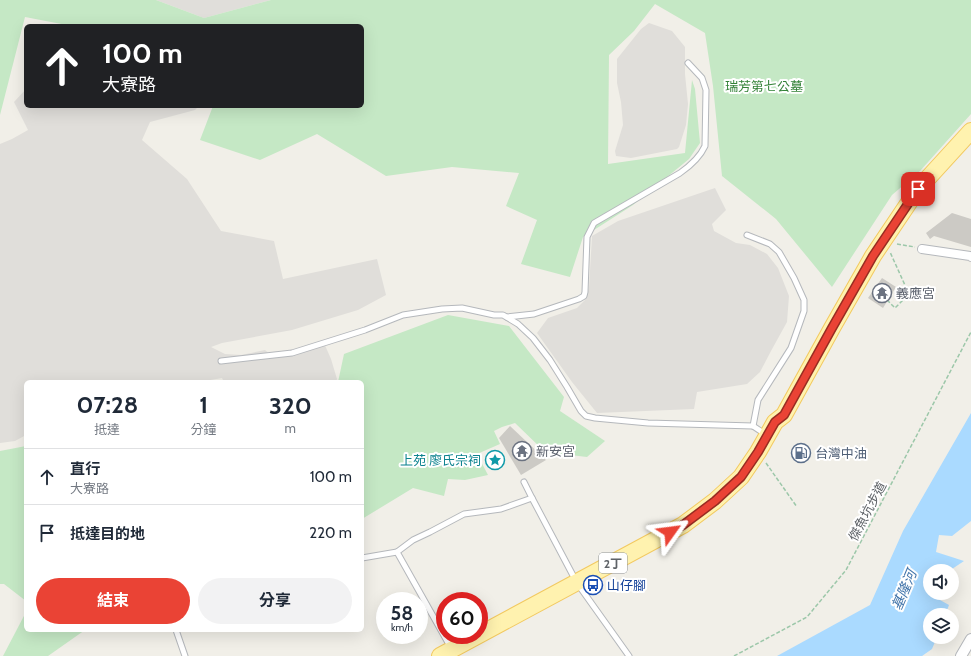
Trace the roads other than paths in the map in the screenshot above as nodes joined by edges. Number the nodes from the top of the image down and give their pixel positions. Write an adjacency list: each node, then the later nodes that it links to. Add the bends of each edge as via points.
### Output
1 (688, 63): 7 (lane, via 702,78 706,90 705,146 702,152 680,173 594,223 588,237 584,296 534,314)
2 (971, 122): 10 (main road, 2丁, via 913,182 867,250 776,410)
3 (971, 131): 10 (main road, 2丁, via 918,189 873,256 784,415)
4 (747, 235): 9 (lane, via 770,244 779,252 804,300 804,311 791,348 758,400)
5 (922, 249): 6 (street)
6 (971, 257)
7 (507, 317): 8 (lane, via 462,308 403,315 292,353); 9 (lane, via 533,338 586,416 648,423)
8 (221, 362)
9 (753, 426): 10 (lane)
10 (766, 438): 15 (main road, 2丁, via 741,477 715,501 683,525)
11 (524, 482): 12 (lane)
12 (532, 498): 13 (lane, via 501,509 464,514 413,540); 15 (lane)
13 (398, 552): 14 (lane); 18 (lane)
14 (364, 558)
15 (577, 583): 18 (main road, 2丁); 21 (lane)
16 (177, 632): 20 (lane)
17 (971, 639): 19 (street)
18 (446, 653)
19 (962, 655)
20 (185, 656)
21 (629, 656)

